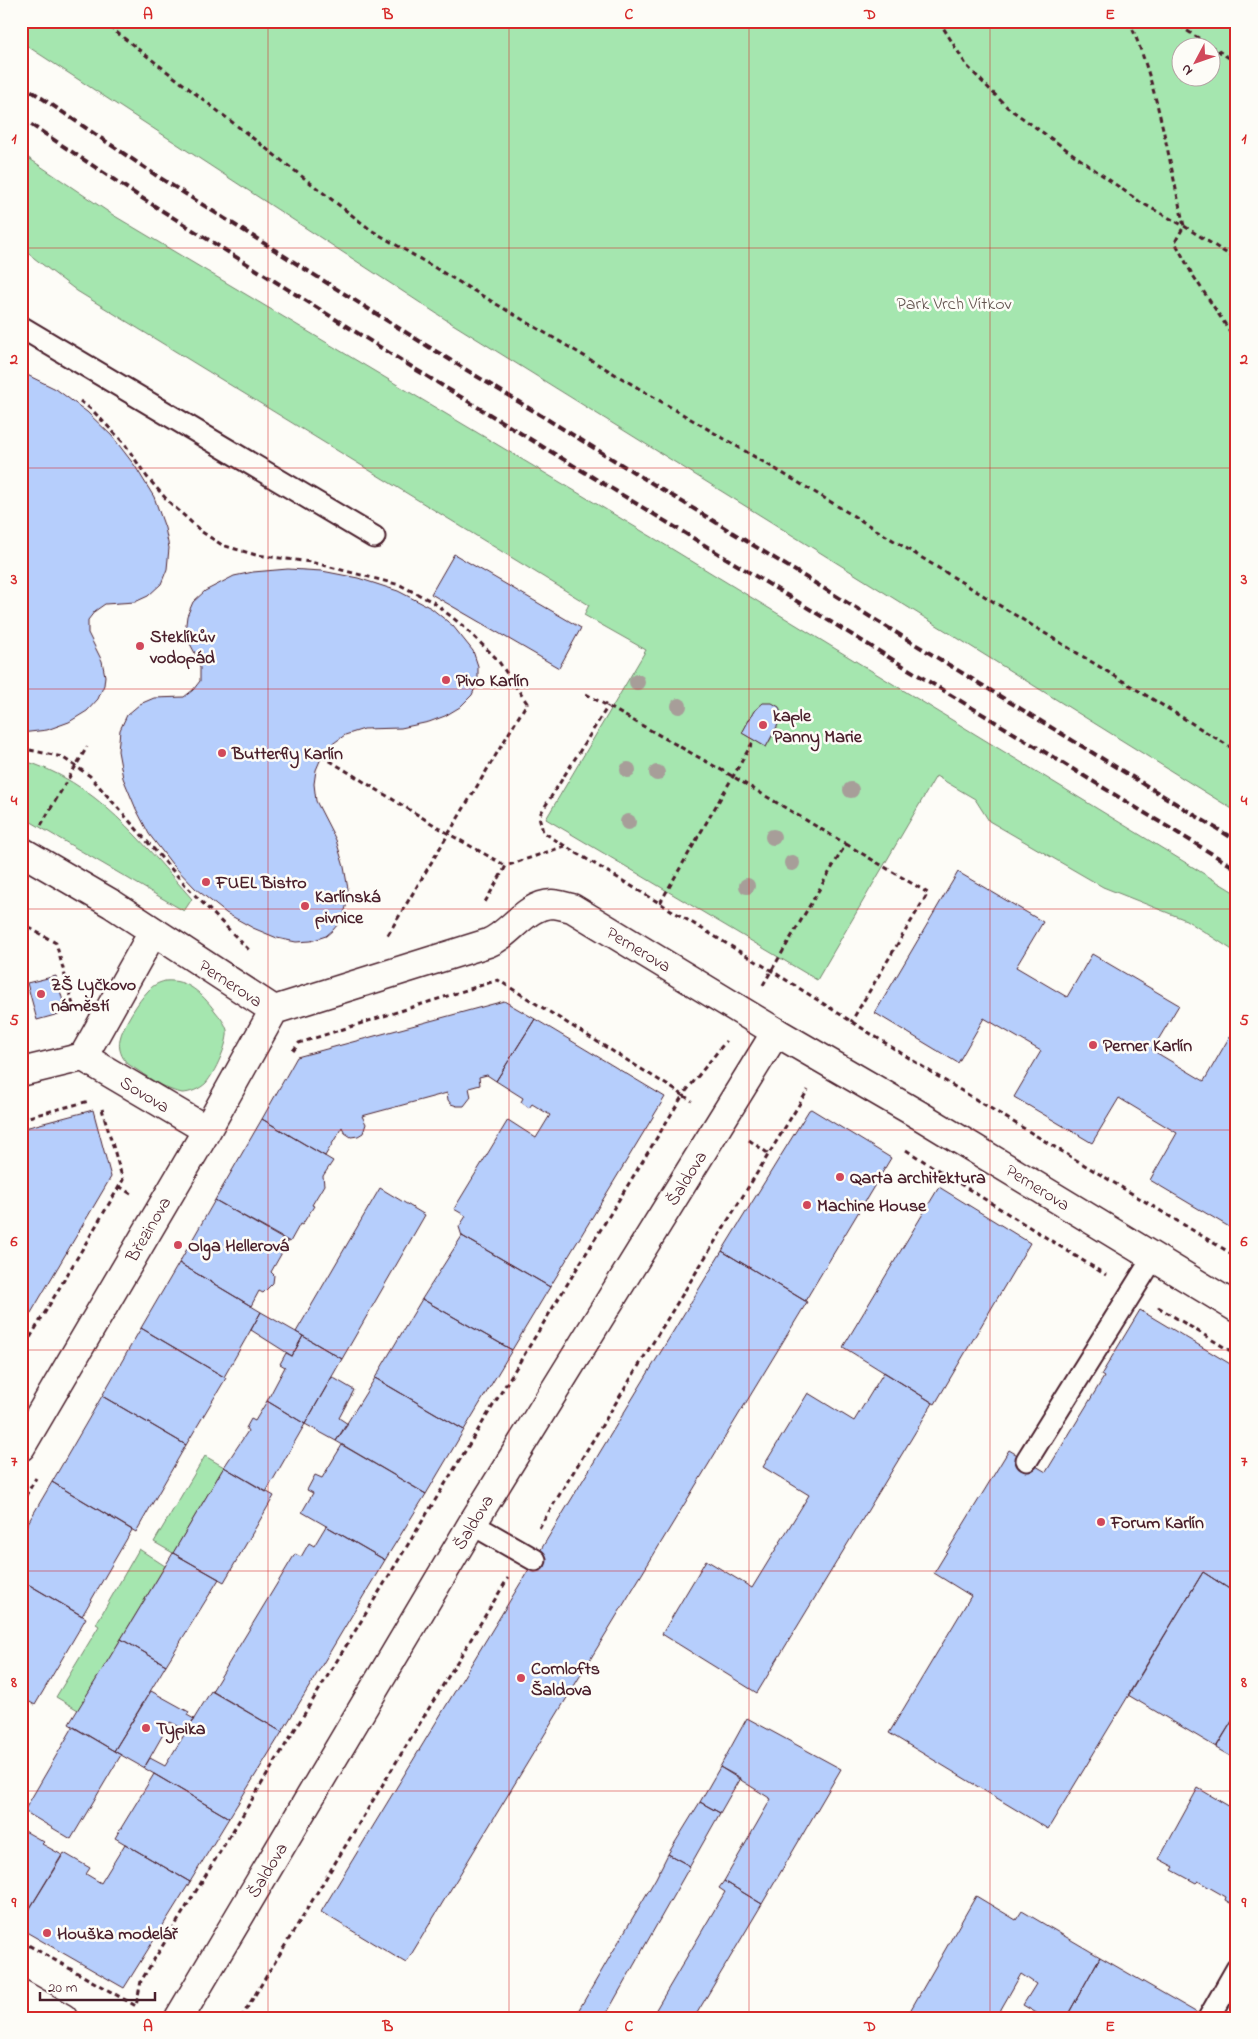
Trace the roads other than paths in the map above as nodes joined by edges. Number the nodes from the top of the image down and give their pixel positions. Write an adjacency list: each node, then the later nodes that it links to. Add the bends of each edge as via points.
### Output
1 (21, 327): 2 (lane)
2 (374, 537)
3 (21, 852): 4 (street, Pernerova, via 112,904)
4 (153, 932): 5 (street, Pernerova); 7 (street)
5 (274, 1010): 6 (street, Pernerova, via 488,943 506,933 529,911 552,904 572,908); 9 (street, Březinova)
6 (776, 1032): 10 (street, Pernerova, via 919,1115); 14 (street, Šaldova)
7 (83, 1058): 8 (street); 9 (street, Sovova)
8 (21, 1072)
9 (206, 1130): 12 (street, Březinova)
10 (1152, 1258): 11 (street, Pernerova); 13 (lane)
11 (1237, 1308)
12 (21, 1447)
13 (1027, 1460)
14 (472, 1524): 15 (lane); 19 (street, Šaldova)
15 (529, 1557)
16 (1237, 1969): 20 (lane)
17 (21, 1994): 18 (street)
18 (63, 2018)
19 (179, 2018)
20 (1209, 2018)

